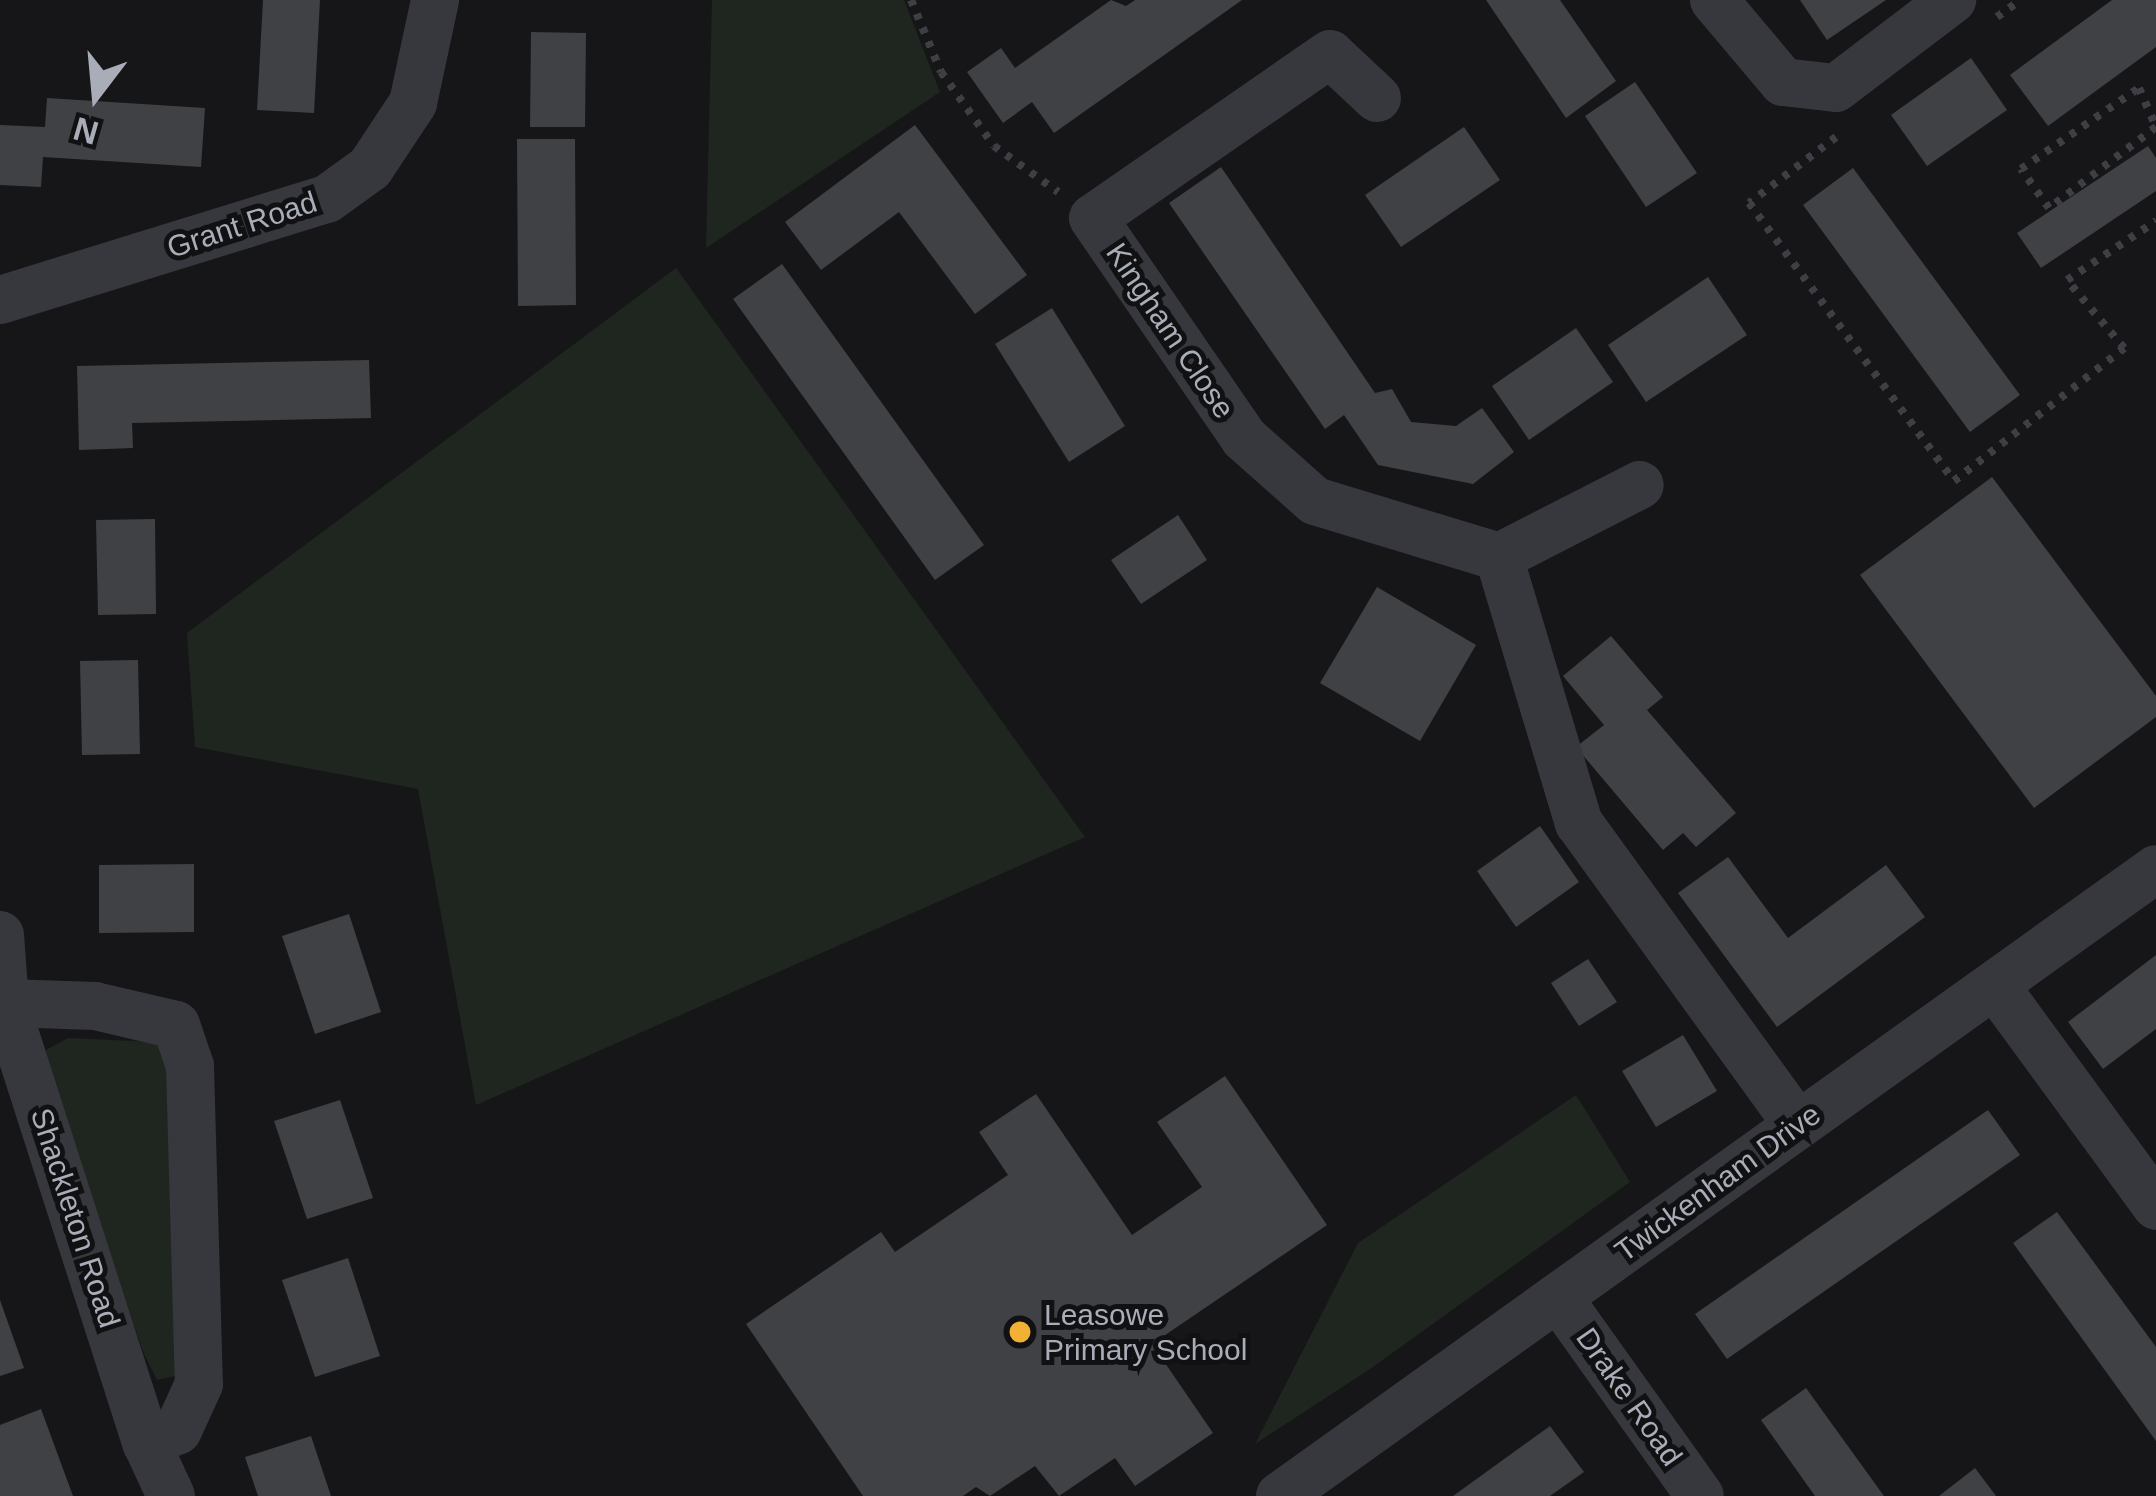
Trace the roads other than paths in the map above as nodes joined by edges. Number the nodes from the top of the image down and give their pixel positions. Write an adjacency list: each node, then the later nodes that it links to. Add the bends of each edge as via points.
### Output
1 (435, 0): 5 (street, Grant Road, via 413,103 370,168 327,199)
2 (1714, 0): 3 (street, via 1783,82 1836,88)
3 (1968, 13)
4 (1377, 98): 7 (street, Kingham Close, via 1330,54 1093,218 1244,438 1315,501)
5 (0, 300)
6 (1640, 485): 7 (street)
7 (1498, 557): 12 (street, via 1580,823)
8 (2156, 869): 10 (street, Twickenham Drive)
9 (0, 935): 11 (street, Shackleton Road)
10 (1996, 987): 12 (street, Twickenham Drive); 13 (street)
11 (5, 1003): 15 (street, Shackleton Road); 15 (street, via 95,1006 176,1024 190,1066 199,1384 178,1430)
12 (1798, 1125): 14 (street, Twickenham Drive)
13 (2156, 1206)
14 (1558, 1297): 17 (street, Twickenham Drive); 18 (street, Drake Road)
15 (147, 1444): 16 (street, Shackleton Road)
16 (172, 1496)
17 (1280, 1496)
18 (1700, 1496)

